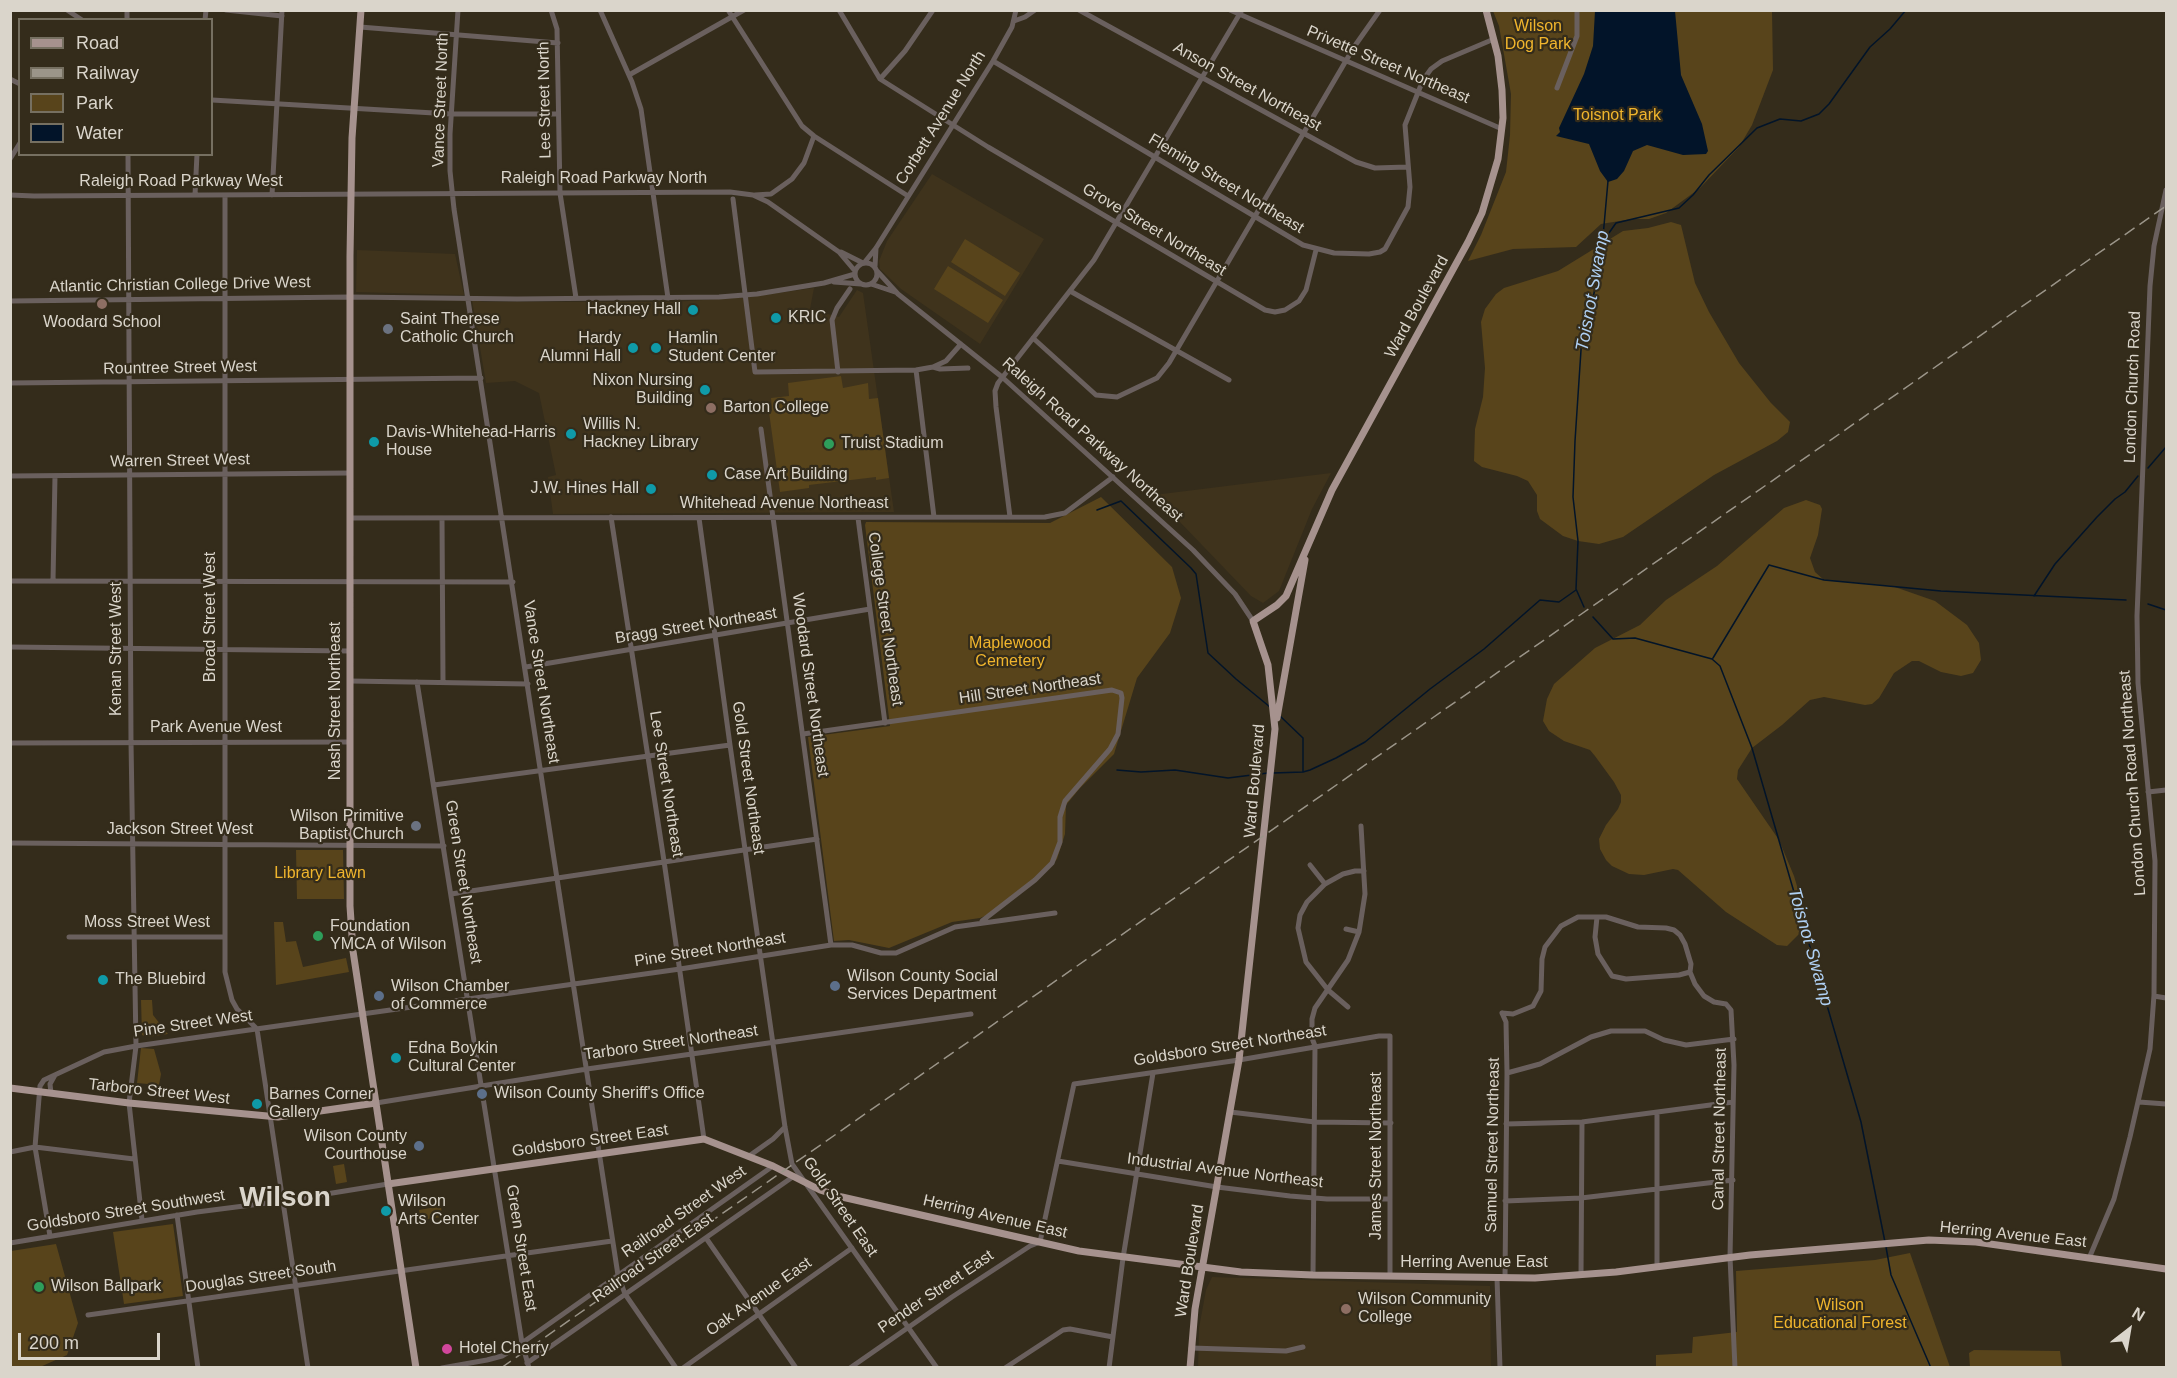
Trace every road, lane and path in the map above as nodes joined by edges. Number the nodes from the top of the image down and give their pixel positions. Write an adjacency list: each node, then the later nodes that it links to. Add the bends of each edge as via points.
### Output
1 (226, 10): 17 (street)
2 (361, 10): 21 (main road, Nash Street Northeast)
3 (458, 10): 22 (street, Vance Street North)
4 (551, 10): 24 (street, Lee Street North)
5 (600, 10): 27 (street)
6 (728, 10): 19 (street)
7 (744, 10): 19 (street)
8 (839, 10): 29 (street)
9 (933, 10): 29 (street)
10 (1016, 10): 20 (street, Corbett Avenue North)
11 (1035, 10): 20 (street)
12 (1079, 10): 28 (street, Anson Street Northeast)
13 (1230, 10): 18 (street, Privette Street Northeast)
14 (1380, 10): 26 (street)
15 (1486, 10): 23 (main road, Ward Boulevard)
16 (1577, 10): 30 (street, via 1577,36)
17 (282, 13): 33 (street)
18 (1241, 13): 26 (street, Privette Street Northeast); 28 (street)
19 (732, 17): 27 (street); 40 (street, via 802,126)
20 (1014, 21): 25 (street, Corbett Avenue North)
21 (360, 27): 22 (street); 34 (main road, Nash Street Northeast)
22 (457, 35): 24 (street); 35 (street, Vance Street North)
23 (1494, 39): 31 (street, Fleming Street Northeast, via 1436,64 1426,74); 38 (main road, Ward Boulevard, via 1503,90)
24 (558, 43): 36 (street, Lee Street North)
25 (993, 61): 37 (street, Corbett Avenue North); 44 (street, Fleming Street Northeast)
26 (1346, 61): 31 (street, Privette Street Northeast); 39 (street)
27 (629, 75): 48 (street, via 641,109)
28 (1202, 78): 39 (street, Anson Street Northeast); 44 (street)
29 (880, 79): 37 (street, Grove Street Northeast)
30 (1557, 88)
31 (1418, 92): 38 (street, Privette Street Northeast); 46 (street, Fleming Street Northeast, via 1405,125)
32 (213, 100): 33 (street)
33 (277, 104): 34 (street); 56 (street)
34 (354, 109): 35 (street); 57 (main road, Nash Street Northeast)
35 (451, 114): 36 (street); 50 (street, Vance Street North)
36 (558, 114): 49 (street, Lee Street North)
37 (952, 125): 59 (street, Corbett Avenue North); 63 (street, Grove Street Northeast)
38 (1502, 129): 115 (main road, Ward Boulevard, via 1494,178 1477,225 1347,459)
39 (1303, 134): 46 (street, Anson Street Northeast, via 1370,167); 62 (street)
40 (814, 136): 51 (street, via 798,172); 59 (street)
41 (18, 146): 45 (street)
42 (128, 156): 53 (street, Kenan Street West)
43 (197, 156): 54 (street)
44 (1155, 158): 62 (street, Fleming Street Northeast); 63 (street)
45 (10, 159)
46 (1407, 167): 65 (street, Fleming Street Northeast, via 1408,207 1385,249 1369,254)
47 (2166, 190): 123 (street, London Church Road, via 2150,286)
48 (655, 192): 49 (street, Raleigh Road Parkway North); 58 (street, Raleigh Road Parkway North); 81 (street)
49 (560, 193): 50 (street, Raleigh Road Parkway North); 80 (street, Lee Street North)
50 (453, 194): 57 (street, Raleigh Road Parkway North); 79 (street, Vance Street North)
51 (771, 194): 58 (street); 61 (street)
52 (10, 195): 53 (street, Raleigh Road Parkway West)
53 (128, 195): 54 (street, Raleigh Road Parkway West); 82 (street, Kenan Street West)
54 (195, 195): 55 (street, Raleigh Road Parkway West)
55 (225, 195): 56 (street, Raleigh Road Parkway West); 83 (street, Broad Street West)
56 (272, 195): 57 (street, Raleigh Road Parkway West)
57 (352, 195): 78 (main road, Nash Street Northeast)
58 (753, 195): 61 (street, Raleigh Road Parkway North)
59 (908, 196): 64 (street, Corbett Avenue North)
60 (732, 199): 77 (street)
61 (776, 207): 66 (street, Raleigh Road Parkway North)
62 (1254, 217): 65 (street, Fleming Street Northeast); 71 (street)
63 (1116, 223): 71 (street, Grove Street Northeast); 75 (street)
64 (876, 248): 67 (street, Corbett Avenue North); 68 (street)
65 (1316, 250): 71 (street, Grove Street Northeast, via 1306,290 1299,301 1285,310 1265,310)
66 (839, 252): 67 (street, Raleigh Road Parkway North); 69 (street, Raleigh Road Parkway North)
67 (864, 263): 68 (street); 69 (street)
68 (876, 270): 73 (street); 76 (street, Raleigh Road Parkway Northeast)
69 (855, 272): 70 (street); 72 (street)
70 (830, 282): 72 (street); 77 (street, Atlantic Christian College Drive West)
71 (1215, 282): 87 (street)
72 (861, 284): 73 (street)
73 (872, 284): 76 (street, Raleigh Road Parkway Northeast)
74 (850, 289): 91 (street, via 832,320)
75 (1070, 291): 85 (street); 87 (street)
76 (898, 294): 86 (street, Raleigh Road Parkway Northeast)
77 (744, 295): 81 (street, Atlantic Christian College Drive West); 91 (street, via 755,372)
78 (350, 297): 79 (street, Atlantic Christian College Drive West); 83 (street, Atlantic Christian College Drive West); 94 (main road, Nash Street Northeast)
79 (469, 298): 80 (street, Atlantic Christian College Drive West); 93 (street, Vance Street Northeast)
80 (576, 298): 81 (street, Atlantic Christian College Drive West)
81 (668, 298)
82 (129, 299): 83 (street, Atlantic Christian College Drive West); 84 (street, Atlantic Christian College Drive West); 98 (street, Kenan Street West)
83 (226, 299): 96 (street, Broad Street West)
84 (10, 301)
85 (1033, 338): 87 (street, via 1086,388 1111,398 1157,378); 92 (street)
86 (961, 344): 88 (street, via 946,361); 92 (street, Raleigh Road Parkway Northeast)
87 (1175, 350): 95 (street)
88 (933, 367): 89 (street); 90 (street)
89 (968, 368)
90 (916, 370): 91 (street); 107 (street)
91 (838, 372)
92 (1002, 377): 105 (street, Raleigh Road Parkway Northeast); 108 (street, via 995,391)
93 (481, 378): 94 (street, Rountree Street West); 111 (street, Vance Street Northeast)
94 (350, 380): 96 (street, Rountree Street West); 100 (main road, Nash Street Northeast)
95 (1229, 380)
96 (225, 382): 98 (street, Rountree Street West); 101 (street, Broad Street West)
97 (10, 383): 98 (street, Rountree Street West)
98 (129, 383): 102 (street, Kenan Street West)
99 (761, 429): 113 (street, Woodard Street Northeast)
100 (350, 472): 101 (street, Warren Street West); 109 (main road, Nash Street Northeast)
101 (225, 474): 102 (street, Warren Street West); 119 (street, Broad Street West)
102 (130, 475): 104 (street, Warren Street West); 118 (street, Kenan Street West)
103 (10, 476): 104 (street, Warren Street West)
104 (55, 476): 117 (street)
105 (1113, 477): 108 (street, Whitehead Avenue Northeast, via 1060,515); 125 (street, Raleigh Road Parkway Northeast, via 1208,565)
106 (611, 517): 111 (street, Whitehead Avenue Northeast); 112 (street, Whitehead Avenue Northeast); 131 (street, Lee Street Northeast)
107 (934, 517): 108 (street, Whitehead Avenue Northeast); 114 (street, Whitehead Avenue Northeast)
108 (1010, 517)
109 (351, 518): 110 (street, Whitehead Avenue Northeast); 121 (main road, Nash Street Northeast)
110 (442, 518): 111 (street, Whitehead Avenue Northeast); 120 (street)
111 (502, 518): 122 (street, Vance Street Northeast)
112 (699, 518): 113 (street, Whitehead Avenue Northeast); 127 (street, Gold Street Northeast)
113 (775, 518): 114 (street, Whitehead Avenue Northeast); 126 (street, Woodard Street Northeast)
114 (858, 518): 124 (street, College Street Northeast)
115 (1309, 540): 125 (main road, Ward Boulevard, via 1286,596); 139 (main road)
116 (10, 581): 117 (street)
117 (53, 581): 118 (street)
118 (130, 581): 119 (street); 129 (street, Kenan Street West)
119 (224, 581): 121 (street); 130 (street, Broad Street West)
120 (442, 581): 121 (street); 122 (street); 136 (street)
121 (350, 582): 132 (main road, Nash Street Northeast)
122 (513, 582): 133 (street, Vance Street Northeast)
123 (2139, 586): 150 (street, London Church Road Northeast, via 2138,683)
124 (870, 609): 126 (street, Bragg Street Northeast); 138 (street, College Street Northeast)
125 (1253, 621): 139 (main road, Ward Boulevard, via 1268,665)
126 (788, 624): 127 (street, Bragg Street Northeast); 140 (street, Woodard Street Northeast)
127 (715, 636): 131 (street, Bragg Street Northeast); 145 (street, Gold Street Northeast)
128 (10, 647): 129 (street)
129 (130, 648): 130 (street); 141 (street, Kenan Street West)
130 (225, 650): 132 (street); 142 (street, Broad Street West)
131 (631, 650): 133 (street, Bragg Street Northeast); 146 (street, Lee Street Northeast)
132 (350, 651): 134 (main road, Nash Street Northeast)
133 (526, 667): 137 (street, Vance Street Northeast)
134 (350, 681): 135 (street); 143 (main road, Nash Street Northeast)
135 (417, 682): 136 (street); 148 (street, Green Street Northeast)
136 (443, 682): 137 (street)
137 (528, 684): 147 (street, Vance Street Northeast)
138 (885, 723): 140 (street, Hill Street Northeast); 167 (street, Hill Street Northeast, via 1112,690 1120,693 1118,734 1110,749 1065,801 1060,817 1060,842 1052,863)
139 (1275, 729): 192 (main road, Ward Boulevard)
140 (803, 734): 152 (street, Woodard Street Northeast)
141 (131, 742): 142 (street, Park Avenue West); 144 (street, Park Avenue West); 154 (street, Kenan Street West)
142 (226, 742): 143 (street, Park Avenue West); 155 (street, Broad Street West)
143 (350, 742): 156 (main road, Nash Street Northeast)
144 (10, 743)
145 (729, 745): 146 (street); 158 (street, Gold Street Northeast)
146 (647, 756): 147 (street); 159 (street, Lee Street Northeast)
147 (542, 772): 148 (street); 162 (street, Vance Street Northeast)
148 (434, 785): 157 (street, Green Street Northeast)
149 (2166, 790): 150 (street)
150 (2148, 792): 179 (street, London Church Road Northeast, via 2155,861)
151 (1361, 826): 161 (street)
152 (817, 839): 158 (street); 173 (street, Woodard Street Northeast)
153 (10, 843): 154 (street, Jackson Street West)
154 (133, 843): 155 (street, Jackson Street West); 172 (street, Kenan Street West)
155 (225, 844): 156 (street, Jackson Street West); 171 (street, Broad Street West)
156 (350, 845): 157 (street, Jackson Street West); 183 (main road, Nash Street Northeast, via 351,933)
157 (444, 846): 164 (street, Green Street Northeast)
158 (745, 850): 159 (street); 174 (street, Gold Street Northeast)
159 (664, 861): 162 (street); 175 (street, Lee Street Northeast)
160 (1310, 865): 163 (street)
161 (1364, 871): 163 (street, via 1343,874); 169 (street)
162 (557, 876): 164 (street); 177 (street, Vance Street Northeast)
163 (1325, 884): 178 (street, via 1307,902 1298,928 1306,962)
164 (451, 894): 181 (street, Green Street Northeast)
165 (1055, 914): 167 (street, Pine Street Northeast)
166 (1597, 917): 176 (street, via 1606,916 1638,927 1674,930 1685,944); 176 (street, via 1598,954 1612,976 1626,979); 195 (street, Samuel Street Northeast, via 1578,917 1561,926 1545,946 1541,991 1533,1005 1513,1014 1502,1013 1506,1022)
167 (981, 922): 173 (street, Pine Street Northeast, via 945,930 896,953)
168 (1346, 929): 169 (street)
169 (1359, 932): 178 (street, via 1348,960)
170 (69, 937): 172 (street, Moss Street West)
171 (224, 937): 172 (street, Moss Street West); 185 (street, Broad Street West, via 228,989 237,1010)
172 (135, 938): 189 (street, Kenan Street West)
173 (831, 945): 174 (street, Pine Street Northeast)
174 (761, 955): 175 (street, Pine Street Northeast); 188 (street, Gold Street Northeast)
175 (680, 969): 177 (street, Pine Street Northeast); 191 (street, Lee Street Northeast)
176 (1690, 972): 187 (street, Canal Street Northeast, via 1704,996 1726,1004 1731,1010)
177 (574, 984): 181 (street, Pine Street Northeast); 193 (street, Vance Street Northeast)
178 (1328, 990): 182 (street); 190 (street, via 1315,1008)
179 (2154, 996): 180 (street); 202 (street, London Church Road Northeast, via 2150,1049)
180 (2166, 998)
181 (468, 999): 183 (street, Pine Street Northeast); 197 (street, Green Street Northeast)
182 (1348, 1007)
183 (364, 1014): 185 (street, Pine Street West); 204 (main road, Nash Street Northeast)
184 (971, 1014): 188 (street, Tarboro Street Northeast)
185 (257, 1029): 189 (street, Pine Street West); 208 (street)
186 (1390, 1036): 190 (street, Goldsboro Street Northeast); 211 (street, James Street Northeast)
187 (1734, 1039): 195 (street, via 1686,1045 1644,1031 1611,1031 1540,1064); 201 (street, Canal Street Northeast)
188 (773, 1042): 191 (street, Tarboro Street Northeast); 213 (street, Gold Street East)
189 (136, 1046): 196 (street, Pine Street West, via 104,1052); 203 (street, Kenan Street West)
190 (1315, 1047): 192 (street, Goldsboro Street Northeast); 209 (street)
191 (692, 1055): 193 (street, Tarboro Street Northeast); 214 (street, Lee Street Northeast)
192 (1239, 1060): 194 (street, Goldsboro Street Northeast); 206 (main road, Ward Boulevard)
193 (587, 1069): 197 (street, Tarboro Street Northeast); 217 (street, Vance Street Northeast)
194 (1153, 1072): 220 (street, Goldsboro Street Northeast, via 1074,1084); 223 (street)
195 (1507, 1073): 212 (street, Samuel Street Northeast)
196 (55, 1074): 199 (street, Pine Street West, via 44,1080); 200 (street)
197 (483, 1086): 204 (street, Tarboro Street Northeast); 222 (street, Green Street East)
198 (10, 1088): 199 (main road, Tarboro Street West)
199 (39, 1092): 200 (main road, Tarboro Street West); 215 (street)
200 (51, 1092): 203 (main road, Tarboro Street West)
201 (1734, 1102): 207 (street); 226 (street, Canal Street Northeast)
202 (2139, 1102): 205 (street); 244 (street, London Church Road Northeast, via 2114,1199)
203 (129, 1103): 208 (main road, Tarboro Street West); 219 (street, Kenan Street West)
204 (376, 1103): 208 (main road, Tarboro Street West); 227 (main road, Nash Street Northeast)
205 (2166, 1104)
206 (1230, 1112): 209 (street); 228 (main road, Ward Boulevard)
207 (1657, 1114): 210 (street); 229 (street)
208 (270, 1117): 233 (street)
209 (1315, 1122): 211 (street); 230 (street)
210 (1582, 1122): 212 (street); 231 (street)
211 (1390, 1123): 232 (street, James Street Northeast)
212 (1506, 1124): 234 (street, Samuel Street Northeast)
213 (785, 1127): 218 (street); 225 (street, Gold Street East, via 792,1164)
214 (704, 1139): 217 (main road, Goldsboro Street East); 218 (main road, Goldsboro Street East)
215 (35, 1147): 216 (street); 219 (street); 237 (street)
216 (10, 1152)
217 (600, 1153): 222 (main road, Goldsboro Street East); 239 (street, Vance Street Northeast)
218 (749, 1156): 221 (main road, Goldsboro Street East)
219 (134, 1159): 236 (street, Kenan Street West)
220 (1058, 1161): 223 (street, Industrial Avenue Northeast); 240 (street)
221 (773, 1166): 224 (main road, Goldsboro Street East); 251 (street, Railroad Street West)
222 (495, 1168): 227 (main road, Goldsboro Street East); 243 (street, Green Street East)
223 (1136, 1174): 228 (street, Industrial Avenue Northeast); 246 (street)
224 (792, 1175): 225 (main road, Herring Avenue East); 238 (street, Railroad Street East)
225 (803, 1180): 240 (main road, Herring Avenue East, via 842,1197); 242 (street, Gold Street East)
226 (1733, 1180): 229 (street); 245 (street, Canal Street Northeast)
227 (388, 1184): 233 (street, Goldsboro Street Southwest); 250 (main road, Nash Street Northeast)
228 (1216, 1187): 230 (street, Industrial Avenue Northeast); 248 (main road, Ward Boulevard)
229 (1657, 1190): 231 (street); 247 (street)
230 (1314, 1198): 232 (street, Industrial Avenue Northeast); 252 (street)
231 (1581, 1198): 234 (street); 253 (street)
232 (1390, 1199): 254 (street, James Street Northeast)
233 (283, 1201): 235 (street, Goldsboro Street Southwest); 256 (street)
234 (1505, 1201): 255 (street, Samuel Street Northeast)
235 (177, 1215): 236 (street, Goldsboro Street Southwest); 258 (street)
236 (142, 1220): 237 (street, Goldsboro Street Southwest)
237 (50, 1236): 241 (street, Goldsboro Street Southwest)
238 (706, 1238): 257 (street, Railroad Street East); 259 (street)
239 (612, 1240): 243 (street, Douglas Street South); 251 (street, Vance Street Northeast)
240 (1040, 1242): 246 (main road, Herring Avenue East); 261 (street, Pender Street East)
241 (10, 1243)
242 (852, 1248): 259 (street, Oak Avenue East); 261 (street, Gold Street East)
243 (509, 1255): 250 (street, Douglas Street South); 263 (street, Green Street East)
244 (2090, 1256): 245 (main road, Herring Avenue East, via 1976,1242 1905,1241); 249 (main road, Herring Avenue East)
245 (1730, 1257): 247 (main road, Herring Avenue East); 280 (street, Canal Street Northeast)
246 (1123, 1258): 248 (main road, Herring Avenue East); 262 (street)
247 (1657, 1267): 253 (main road, Herring Avenue East)
248 (1202, 1268): 252 (main road, Herring Avenue East); 265 (main road, Ward Boulevard)
249 (2166, 1269)
250 (402, 1271): 256 (street, Douglas Street South); 269 (main road, Nash Street Northeast)
251 (618, 1275): 257 (street, Vance Street Northeast); 263 (street, Railroad Street West)
252 (1313, 1275): 254 (main road, Herring Avenue East)
253 (1581, 1275): 255 (main road, Herring Avenue East)
254 (1390, 1276): 255 (main road, Herring Avenue East)
255 (1501, 1278): 279 (street, Samuel Street Northeast)
256 (295, 1284): 258 (street, Douglas Street South); 268 (street)
257 (625, 1294): 266 (street, Railroad Street East); 271 (street, Vance Street Northeast)
258 (188, 1300): 260 (street, Douglas Street South); 267 (street)
259 (759, 1314): 272 (street, Oak Avenue East); 273 (street)
260 (88, 1315)
261 (908, 1327): 274 (street, Pender Street East); 275 (street, Gold Street East)
262 (1113, 1337): 276 (street, via 1063,1330); 277 (street)
263 (522, 1343): 266 (street, Green Street East); 270 (street, Railroad Street West, via 502,1356)
264 (1303, 1347): 265 (street, via 1274,1351)
265 (1191, 1348): 278 (main road, Ward Boulevard)
266 (528, 1365)
267 (198, 1368)
268 (308, 1368)
269 (417, 1368)
270 (442, 1368)
271 (676, 1368)
272 (682, 1368)
273 (796, 1368)
274 (850, 1368)
275 (937, 1368)
276 (1005, 1368)
277 (1109, 1368)
278 (1190, 1368)
279 (1500, 1368)
280 (1735, 1368)

